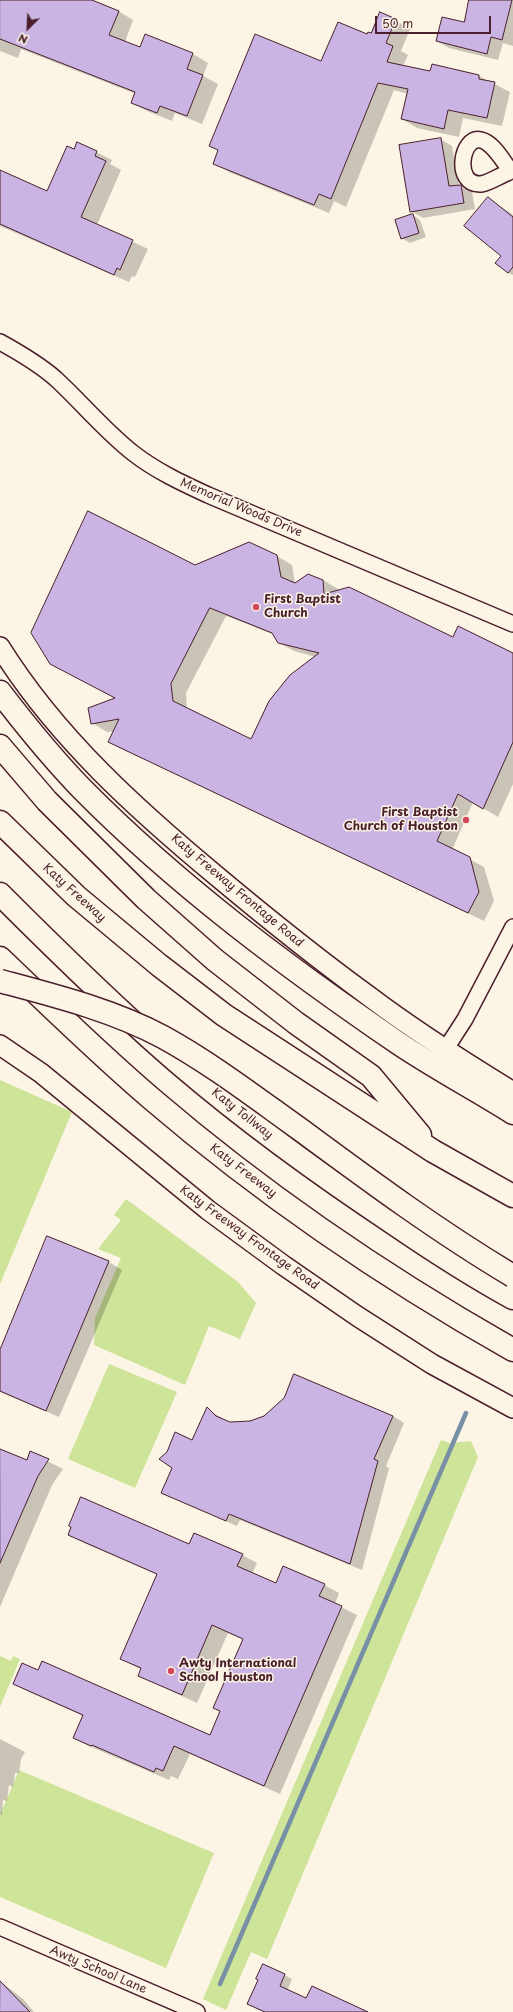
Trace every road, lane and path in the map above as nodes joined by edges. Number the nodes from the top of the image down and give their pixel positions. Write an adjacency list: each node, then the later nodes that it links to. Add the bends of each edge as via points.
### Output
1 (0, 342): 2 (street, Memorial Woods Drive, via 26,356 56,378 134,454 168,476)
2 (513, 624)
3 (0, 647): 13 (main road, Katy Freeway Frontage Road, via 27,686 86,757 173,839 296,940 371,998)
4 (0, 692): 15 (highway, via 29,730 81,788 170,872 284,961 399,1043)
5 (0, 746): 16 (highway, via 79,834 186,935 296,1023 371,1076)
6 (0, 822): 16 (highway, Katy Freeway, via 76,896 224,1015)
7 (0, 894): 20 (highway, Katy Tollway, via 120,1011 243,1116 360,1202)
8 (513, 927): 13 (street, via 465,1019)
9 (0, 958): 21 (highway, Katy Freeway, via 79,1034 153,1100 208,1144 363,1258)
10 (0, 967): 18 (highway, via 115,1001 183,1032 239,1067 466,1230)
11 (0, 981): 19 (highway, bridge, via 117,1016 187,1051 233,1081 445,1234)
12 (0, 1045): 22 (main road, Katy Freeway Frontage Road, via 41,1073 208,1210 283,1265 432,1364)
13 (445, 1050): 14 (main road, Katy Freeway Frontage Road)
14 (513, 1092)
15 (513, 1112)
16 (433, 1151): 17 (highway, Katy Freeway)
17 (513, 1196)
18 (513, 1259)
19 (513, 1276)
20 (513, 1298)
21 (513, 1350)
22 (513, 1408)
23 (0, 1928): 24 (street, Awty School Lane)
24 (197, 2012)

